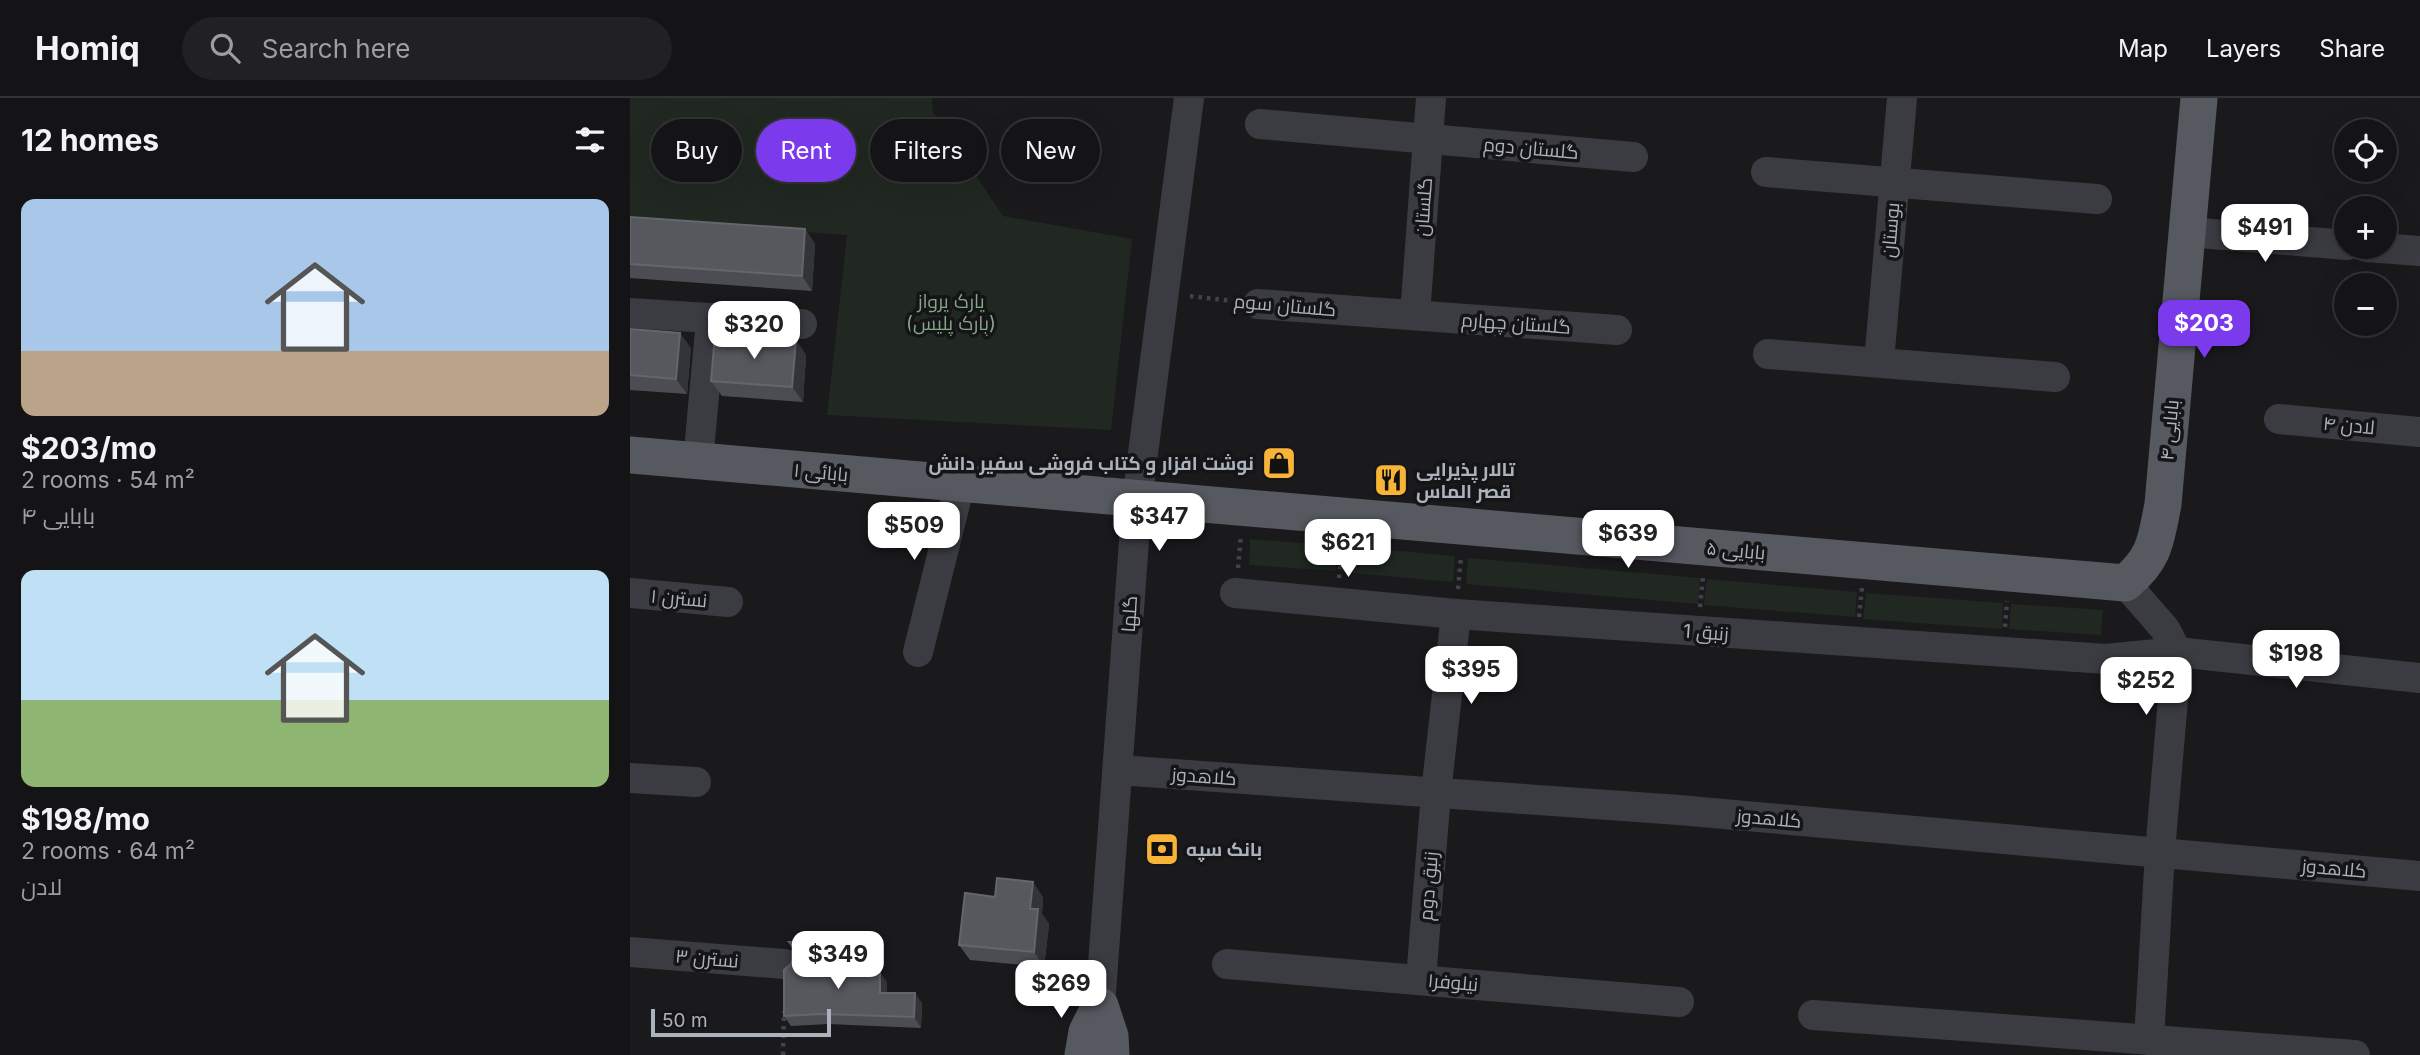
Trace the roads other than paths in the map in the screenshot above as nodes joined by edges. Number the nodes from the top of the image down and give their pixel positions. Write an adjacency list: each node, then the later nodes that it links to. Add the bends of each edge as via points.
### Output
1 (1189, 98): 29 (street, گلها)
2 (1432, 98): 6 (street, گلستان)
3 (1902, 98): 9 (street, بوستان)
4 (2199, 98): 11 (main road, بابایی ۴)
5 (1260, 124): 6 (street, گلستان دوم)
6 (1428, 139): 7 (street, گلستان دوم); 17 (street, گلستان)
7 (1633, 157)
8 (1766, 172): 9 (street)
9 (1894, 182): 10 (street); 22 (street, بوستان)
10 (2097, 199)
11 (2187, 232): 12 (street); 30 (main road, بابایی ۴, via 2155,544 2141,569)
12 (2334, 244)
13 (2397, 249): 14 (street)
14 (2420, 251)
15 (1258, 304): 17 (street, گلستان سوم)
16 (630, 313): 18 (street)
17 (1415, 315): 20 (street, گلستان چهارم)
18 (711, 320): 19 (street); 27 (street)
19 (802, 324)
20 (1617, 330)
21 (1768, 354): 22 (street)
22 (1879, 362): 23 (street)
23 (2055, 377)
24 (2278, 419): 25 (street, لادن ۴)
25 (2420, 432)
26 (630, 455): 27 (main road, بابائی ۱)
27 (698, 461): 28 (main road, بابائی ۱)
28 (960, 484): 29 (main road, بابائی ۱); 35 (street)
29 (1137, 500): 30 (main road, ۵ بابایی); 38 (street, گلها)
30 (2125, 583): 36 (street, via 2165,629)
31 (630, 593): 33 (street, نسترن ١)
32 (1235, 593): 34 (street, زنبق 1)
33 (728, 602)
34 (1456, 614): 36 (street, زنبق 1, via 2106,659); 41 (street, زنبق دوم)
35 (918, 652)
36 (2177, 652): 37 (street, زنبق 1); 42 (street)
37 (2420, 678)
38 (1118, 769): 41 (street, کلاهدوز); 49 (street, گلها)
39 (630, 778): 40 (street)
40 (696, 782)
41 (1436, 793): 42 (street, کلاهدوز); 47 (street, زنبق دوم)
42 (2160, 852): 43 (street, کلاهدوز); 51 (street)
43 (2420, 876)
44 (630, 952): 45 (street, نسترن ٣)
45 (784, 964)
46 (1227, 964): 47 (street, نیلوفر۱)
47 (1421, 979): 48 (street, نیلوفر۱)
48 (1679, 1002)
49 (1100, 1006): 52 (main road, via 1087,1032); 53 (main road)
50 (1813, 1015): 51 (street)
51 (2149, 1040): 54 (street)
52 (1083, 1055)
53 (1111, 1055)
54 (2356, 1055)

